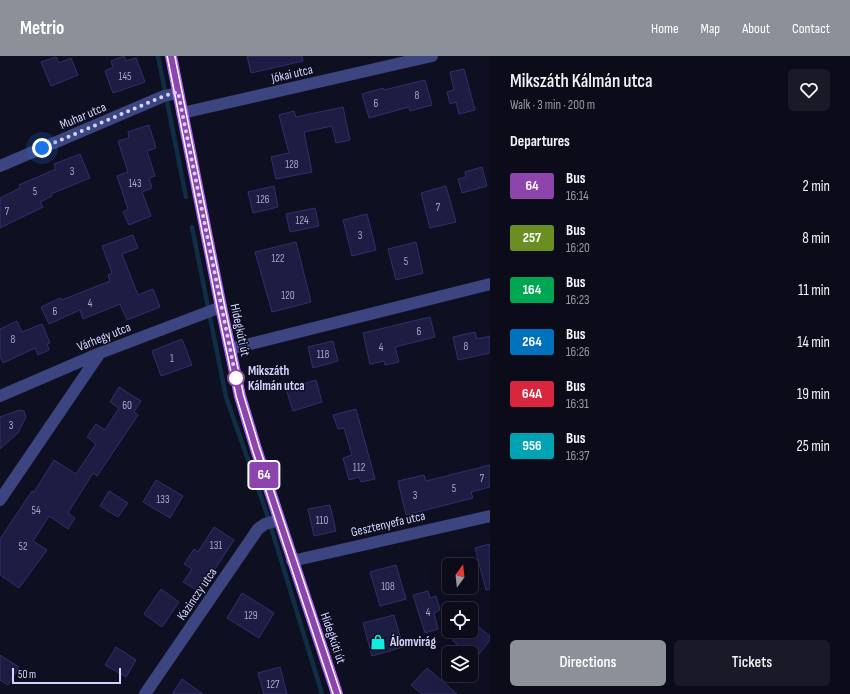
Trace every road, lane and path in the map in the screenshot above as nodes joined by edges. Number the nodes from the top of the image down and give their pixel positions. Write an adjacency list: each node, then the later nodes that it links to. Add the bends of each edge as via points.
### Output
1 (171, 56): 3 (main road, Hidegkúti út)
2 (432, 56): 4 (street, Jókai utca)
3 (171, 94): 4 (main road, Hidegkúti út); 5 (street, Muhar utca)
4 (182, 113): 7 (main road, Hidegkúti út)
5 (0, 166)
6 (490, 284): 8 (street)
7 (213, 310): 8 (main road, Hidegkúti út); 9 (street, Várhegy utca)
8 (230, 349): 13 (main road, Hidegkúti út)
9 (100, 353): 10 (street, Várhegy utca); 11 (street)
10 (0, 396)
11 (0, 500)
12 (490, 516): 14 (street, Gesztenyefa utca)
13 (273, 522): 14 (main road, Hidegkúti út); 15 (street, Kazinczy utca, via 258,529)
14 (292, 561): 16 (main road, Hidegkúti út)
15 (145, 694)
16 (337, 694)

